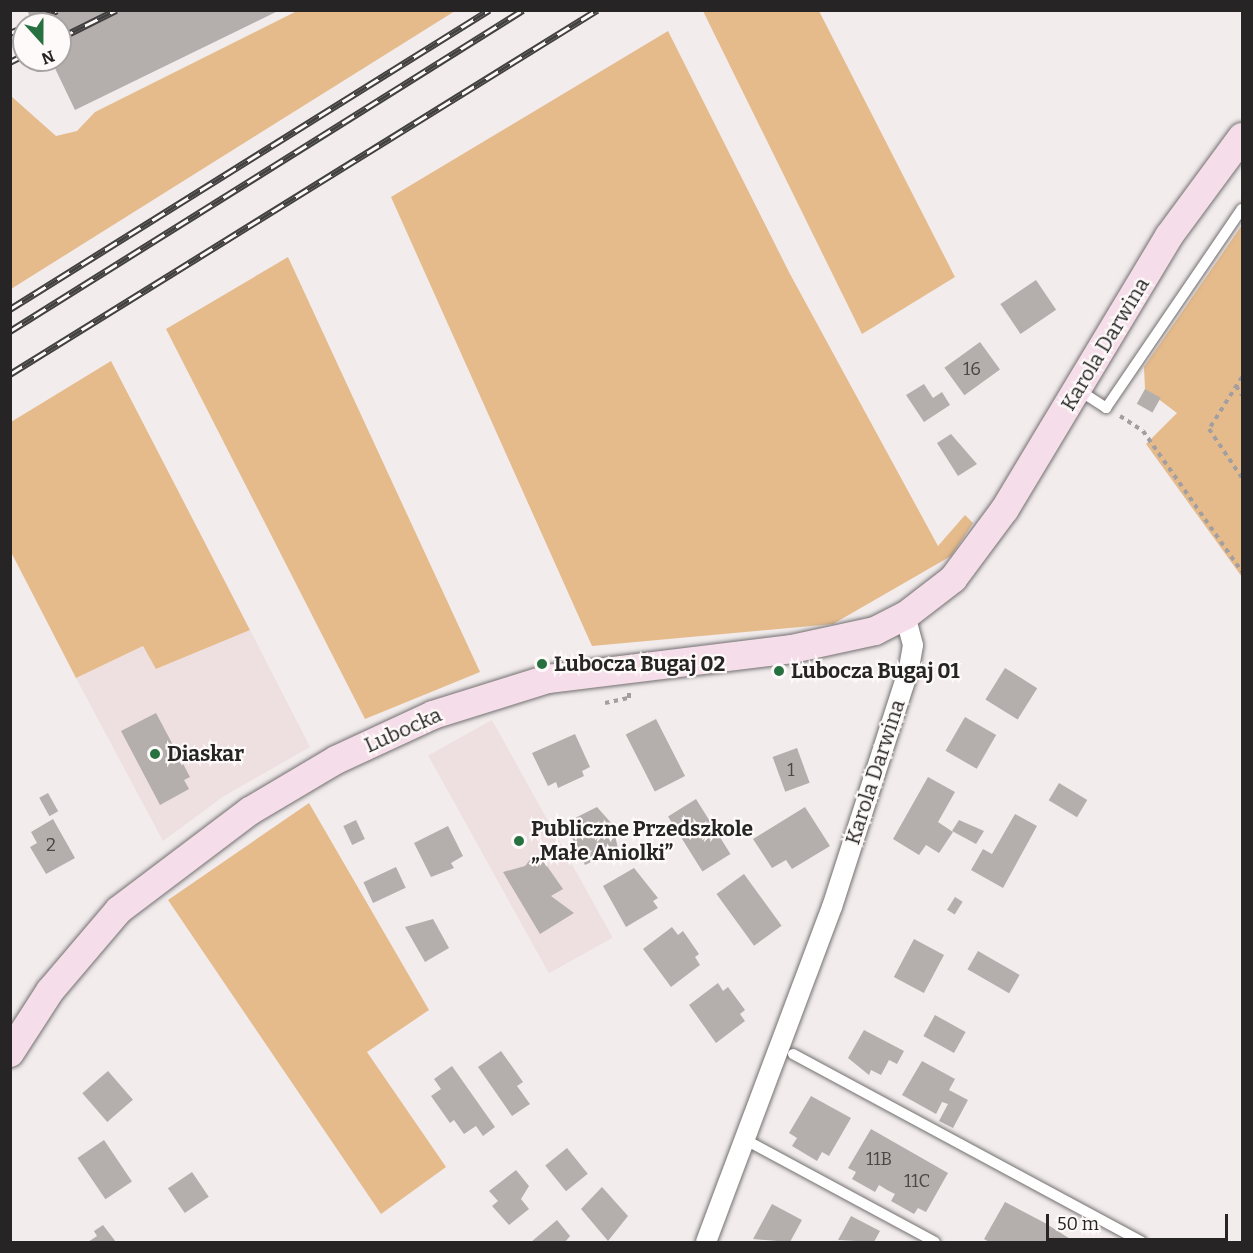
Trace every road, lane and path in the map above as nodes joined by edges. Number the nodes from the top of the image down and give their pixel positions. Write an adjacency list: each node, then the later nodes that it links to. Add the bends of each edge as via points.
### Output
1 (1242, 137): 5 (street, Karola Darwina, via 1169,236)
2 (1242, 209): 7 (lane)
3 (1242, 377): 4 (path)
4 (1236, 386): 6 (path); 8 (path, via 1209,429)
5 (1077, 389): 7 (lane); 10 (street, Karola Darwina, via 1042,454 979,545 953,579)
6 (1242, 394)
7 (1106, 408): 9 (path, via 1143,431)
8 (1242, 478)
9 (1242, 572)
10 (905, 616): 11 (street, Lubocka, via 857,636 792,649 548,679 432,715 336,760 250,811 119,910 50,991); 13 (street, Karola Darwina, via 913,645 909,668 832,908)
11 (10, 1053)
12 (794, 1054): 16 (lane)
13 (742, 1138): 14 (street, Karola Darwina); 15 (lane)
14 (706, 1242)
15 (934, 1242)
16 (1142, 1242)

